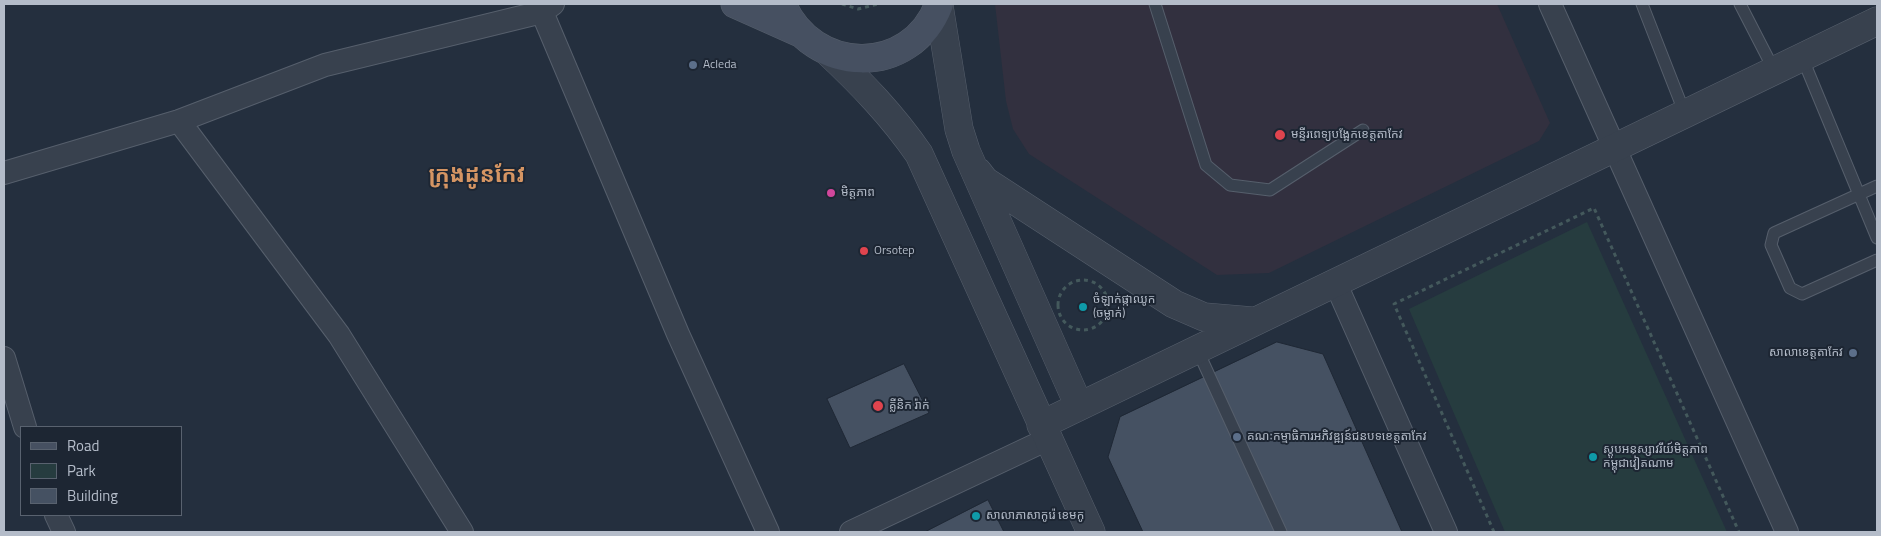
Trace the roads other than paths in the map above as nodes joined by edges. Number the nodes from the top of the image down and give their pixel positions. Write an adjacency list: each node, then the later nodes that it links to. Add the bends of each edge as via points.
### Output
1 (735, 4): 10 (main road)
2 (782, 4): 10 (main road)
3 (1155, 4): 16 (lane, via 1206,165 1230,185 1270,190)
4 (1550, 4): 17 (street)
5 (1642, 4): 14 (lane)
6 (1740, 4): 13 (lane)
7 (939, 5): 11 (main road, via 930,23 901,48 865,58 846,58); 18 (street, via 959,129)
8 (547, 8): 15 (street, via 326,65); 34 (street, via 678,334)
9 (1877, 21): 12 (street)
10 (800, 33): 11 (main road)
11 (828, 52): 30 (street, via 873,94 919,154)
12 (1802, 57): 13 (street); 21 (lane)
13 (1774, 70): 14 (street)
14 (1685, 114): 17 (street)
15 (179, 120): 19 (street); 33 (street, via 339,335)
16 (1363, 130)
17 (1614, 147): 24 (street); 39 (street)
18 (974, 168): 25 (street, via 985,181 1174,304 1204,318); 28 (street)
19 (4, 173)
20 (1877, 186): 21 (lane)
21 (1858, 193): 22 (lane); 23 (lane, via 1774,232 1771,245 1790,288 1802,294)
22 (1877, 238)
23 (1877, 260)
24 (1335, 282): 25 (street); 38 (street)
25 (1255, 321): 26 (street)
26 (1197, 349): 28 (street); 37 (lane)
27 (4, 358): 29 (street)
28 (1079, 406): 30 (street)
29 (25, 426)
30 (1044, 432): 35 (street); 36 (street)
31 (56, 516): 32 (street)
32 (64, 532)
33 (462, 532)
34 (768, 532)
35 (851, 532)
36 (1091, 532)
37 (1281, 532)
38 (1446, 532)
39 (1787, 532)

